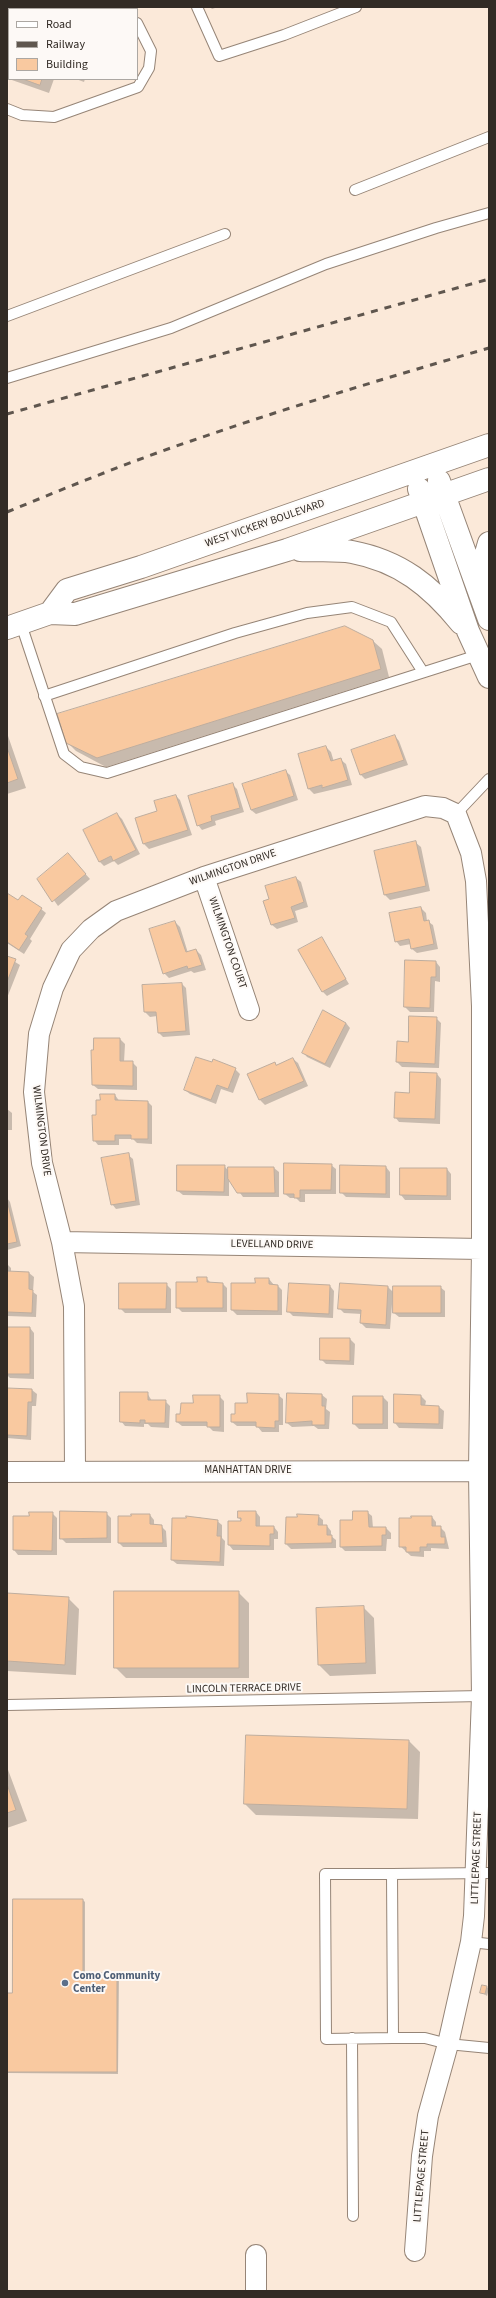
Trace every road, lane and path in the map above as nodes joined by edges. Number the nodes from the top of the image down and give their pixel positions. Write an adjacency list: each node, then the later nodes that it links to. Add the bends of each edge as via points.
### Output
1 (197, 7): 2 (lane, via 219,56 284,35)
2 (356, 7)
3 (138, 25): 4 (lane, via 151,51 149,68 138,87 54,117 22,115)
4 (7, 109)
5 (489, 137): 6 (lane)
6 (355, 190)
7 (489, 213): 10 (lane, via 326,264 171,328)
8 (225, 234): 9 (lane)
9 (7, 316)
10 (7, 378)
11 (489, 445): 12 (main road, WEST VICKERY BOULEVARD)
12 (434, 465): 13 (main road, WEST VICKERY BOULEVARD); 15 (main road)
13 (413, 472): 15 (main road); 19 (main road, WEST VICKERY BOULEVARD, via 67,590)
14 (489, 479): 15 (main road)
15 (434, 498): 17 (main road); 18 (main road); 22 (main road)
16 (489, 543): 18 (main road)
17 (286, 550): 19 (main road, via 75,614); 22 (main road, via 351,552 387,561 421,581)
18 (477, 585): 20 (main road)
19 (50, 613): 21 (main road)
20 (489, 619)
21 (14, 626): 26 (lane)
22 (468, 631): 23 (main road)
23 (478, 655): 24 (lane); 25 (main road)
24 (423, 672): 26 (lane, via 391,622 352,607 307,613 271,623); 26 (lane, via 107,773 81,767 64,754)
25 (489, 677)
26 (44, 696)
27 (489, 779): 28 (lane)
28 (456, 814): 29 (street, WILMINGTON DRIVE, via 443,808 425,806); 32 (street, LITTLEPAGE STREET, via 471,853 476,881 482,1006)
29 (204, 877): 30 (street, WILMINGTON COURT); 31 (street, WILMINGTON DRIVE, via 116,911 91,929 71,950 53,988 39,1034 34,1092 42,1163)
30 (249, 1010)
31 (62, 1242): 32 (street, LEVELLAND DRIVE); 33 (street, WILMINGTON DRIVE, via 74,1306)
32 (482, 1249): 34 (street, LITTLEPAGE STREET)
33 (75, 1470): 34 (street, MANHATTAN DRIVE); 35 (street, MANHATTAN DRIVE)
34 (484, 1471): 36 (street, LITTLEPAGE STREET)
35 (7, 1472)
36 (482, 1696): 37 (lane, LINCOLN TERRACE DRIVE); 38 (street, LITTLEPAGE STREET)
37 (7, 1705)
38 (483, 1873): 39 (lane); 40 (street, LITTLEPAGE STREET)
39 (392, 1874): 41 (lane, via 325,1874 326,2038); 42 (lane)
40 (480, 1943): 43 (street, LITTLEPAGE STREET)
41 (352, 2038): 42 (lane); 45 (lane)
42 (393, 2038): 43 (lane, via 425,2038)
43 (448, 2044): 44 (lane); 46 (street, LITTLEPAGE STREET, via 428,2116 422,2156)
44 (489, 2048)
45 (353, 2216)
46 (415, 2251)
47 (256, 2255): 48 (street)
48 (256, 2291)

